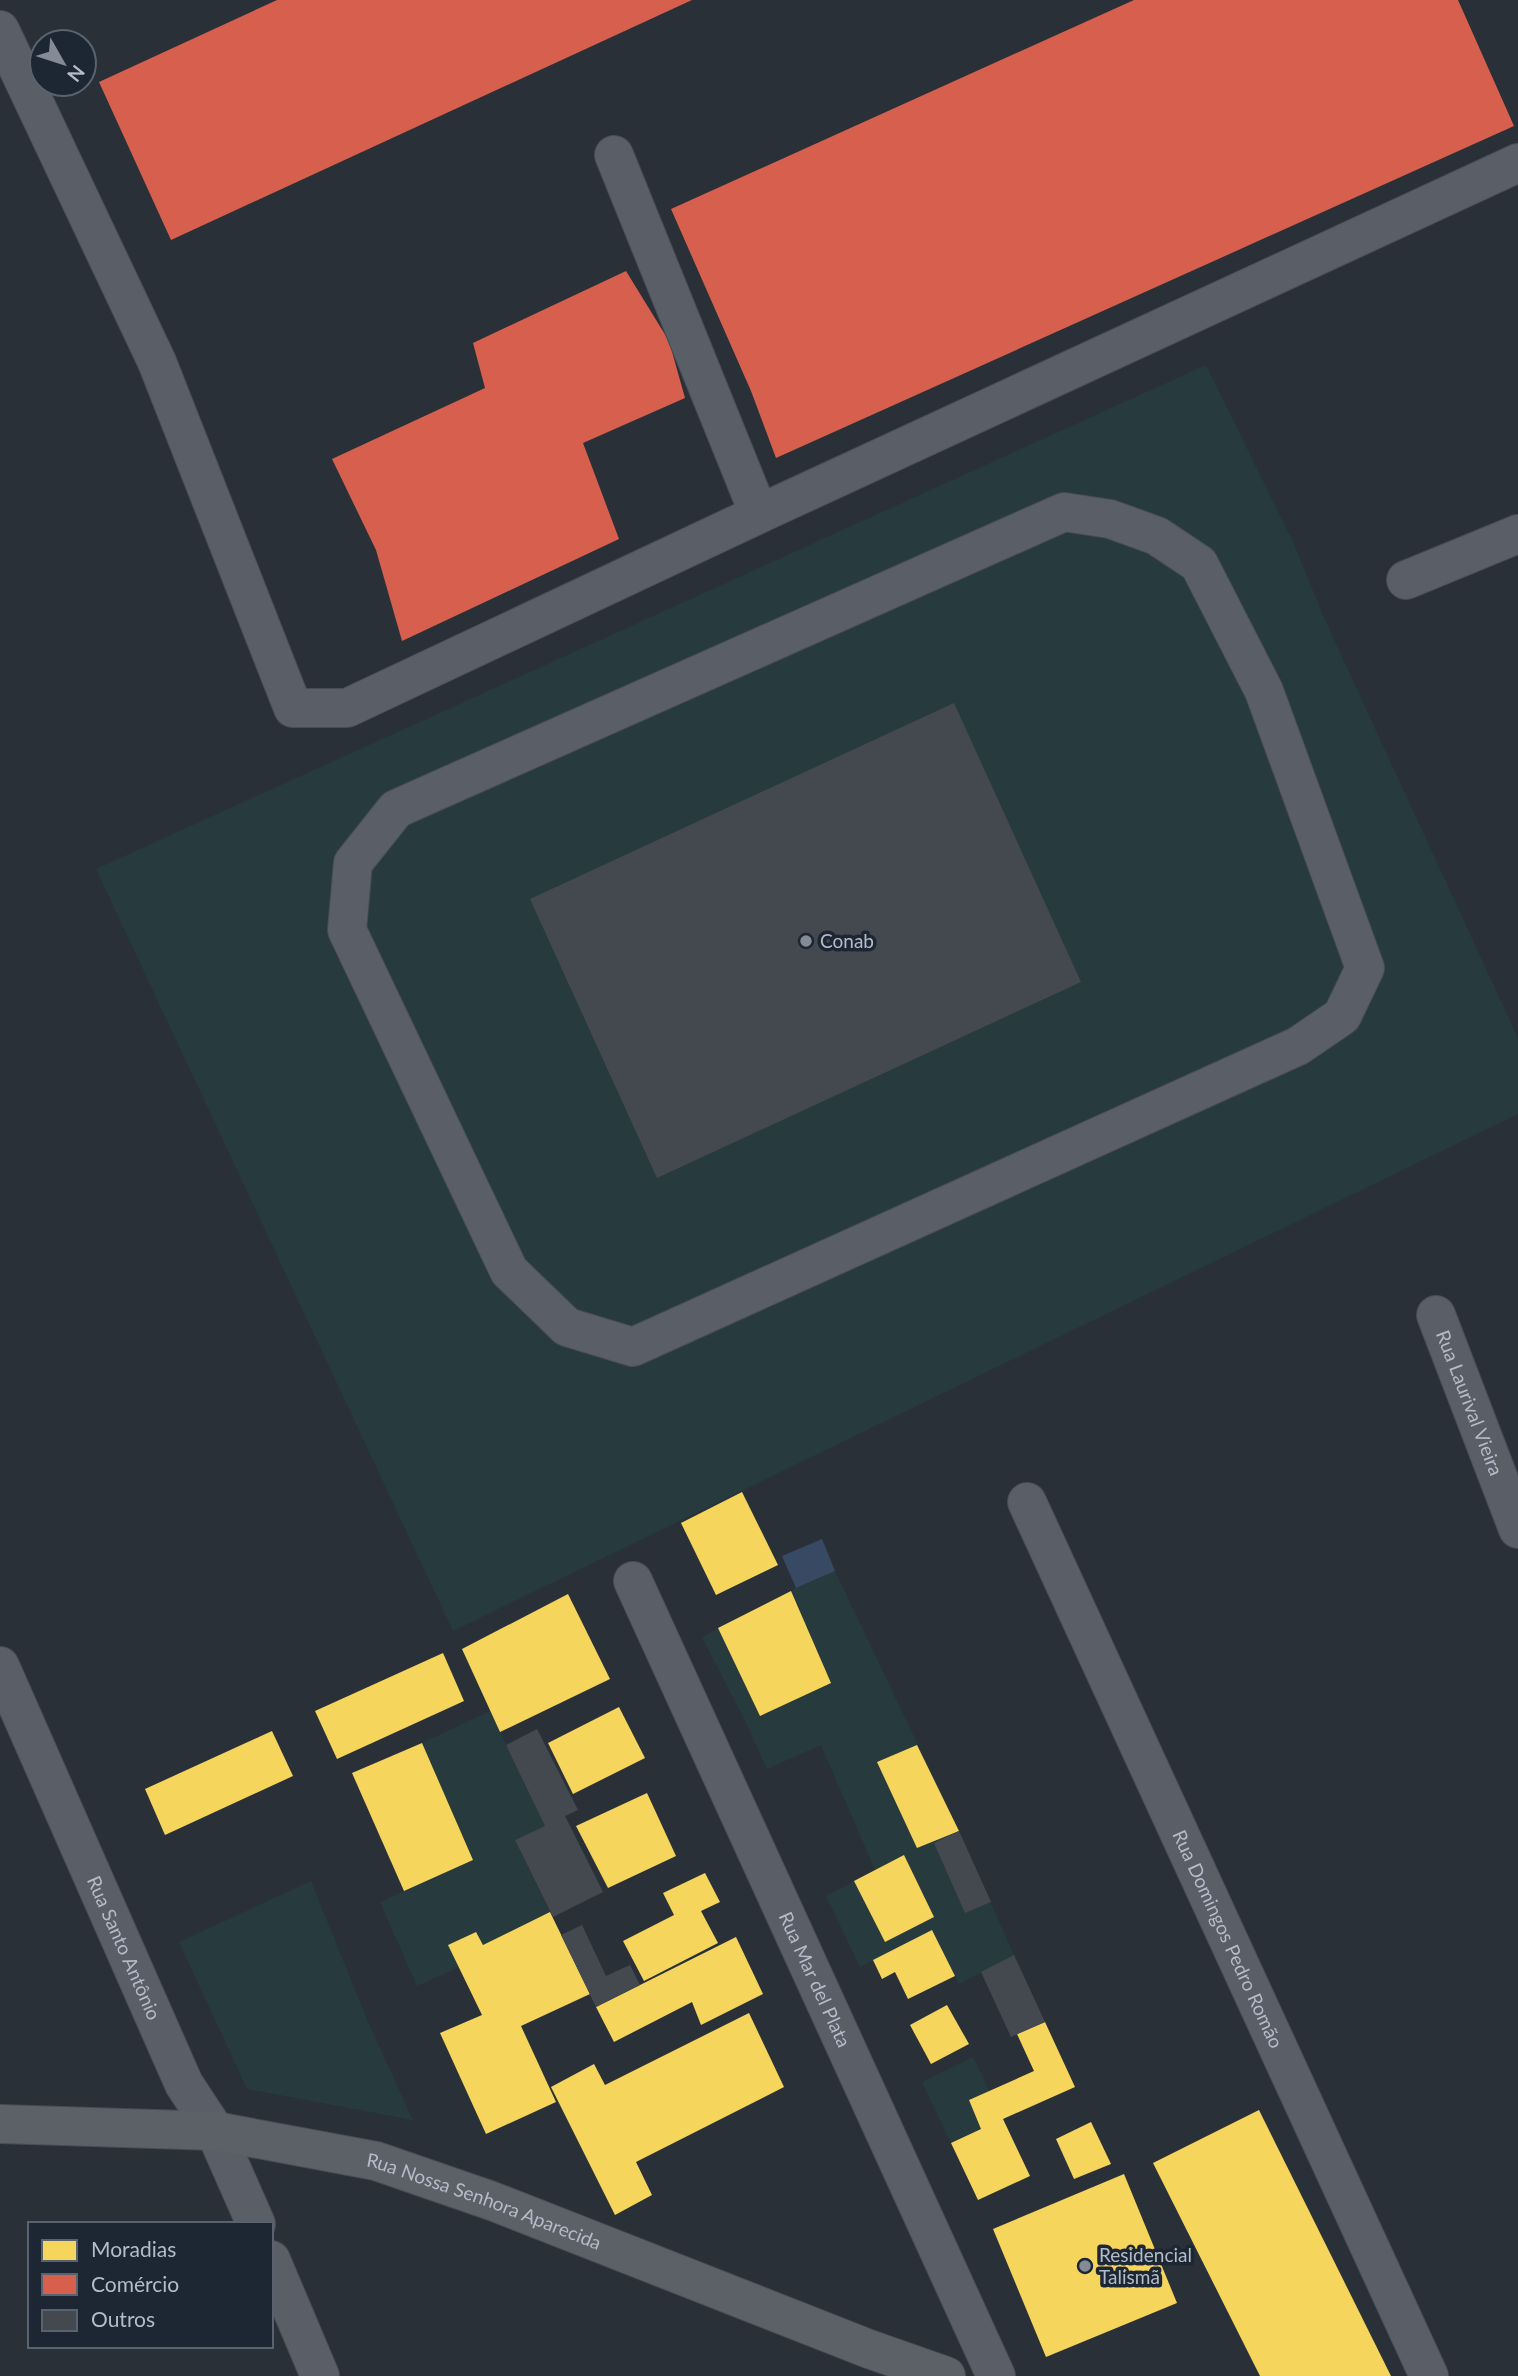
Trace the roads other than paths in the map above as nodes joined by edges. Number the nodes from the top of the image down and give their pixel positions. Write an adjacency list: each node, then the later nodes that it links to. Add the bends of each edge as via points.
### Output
1 (0, 30): 4 (street, via 157,362 293,708 348,708)
2 (614, 155): 4 (street)
3 (1518, 163): 4 (street)
4 (760, 514)
5 (1518, 534): 6 (street)
6 (1406, 580)
7 (509, 1271): 7 (street, via 567,1327 633,1347 1298,1046 1342,1016 1365,968 1264,691 1199,564 1157,536 1110,519 1064,512 396,809 353,863 347,930)
8 (1436, 1315): 10 (street, Rua Laurival Vieira)
9 (1027, 1502): 22 (street, Rua Domingos Pedro Romão)
10 (1518, 1529)
11 (633, 1581): 21 (street, Rua Mar del Plata)
12 (0, 1666): 14 (street, Rua Santo Antônio, via 184,2084)
13 (0, 2124): 14 (main road, Rua Nossa Senhora Aparecida)
14 (215, 2131): 15 (street, Rua Santo Antônio); 20 (main road, Rua Nossa Senhora Aparecida, via 376,2161 492,2201)
15 (255, 2222)
16 (273, 2265): 17 (street)
17 (298, 2324): 18 (street); 19 (street)
18 (320, 2376)
19 (341, 2376)
20 (946, 2376)
21 (996, 2376)
22 (1429, 2376)

